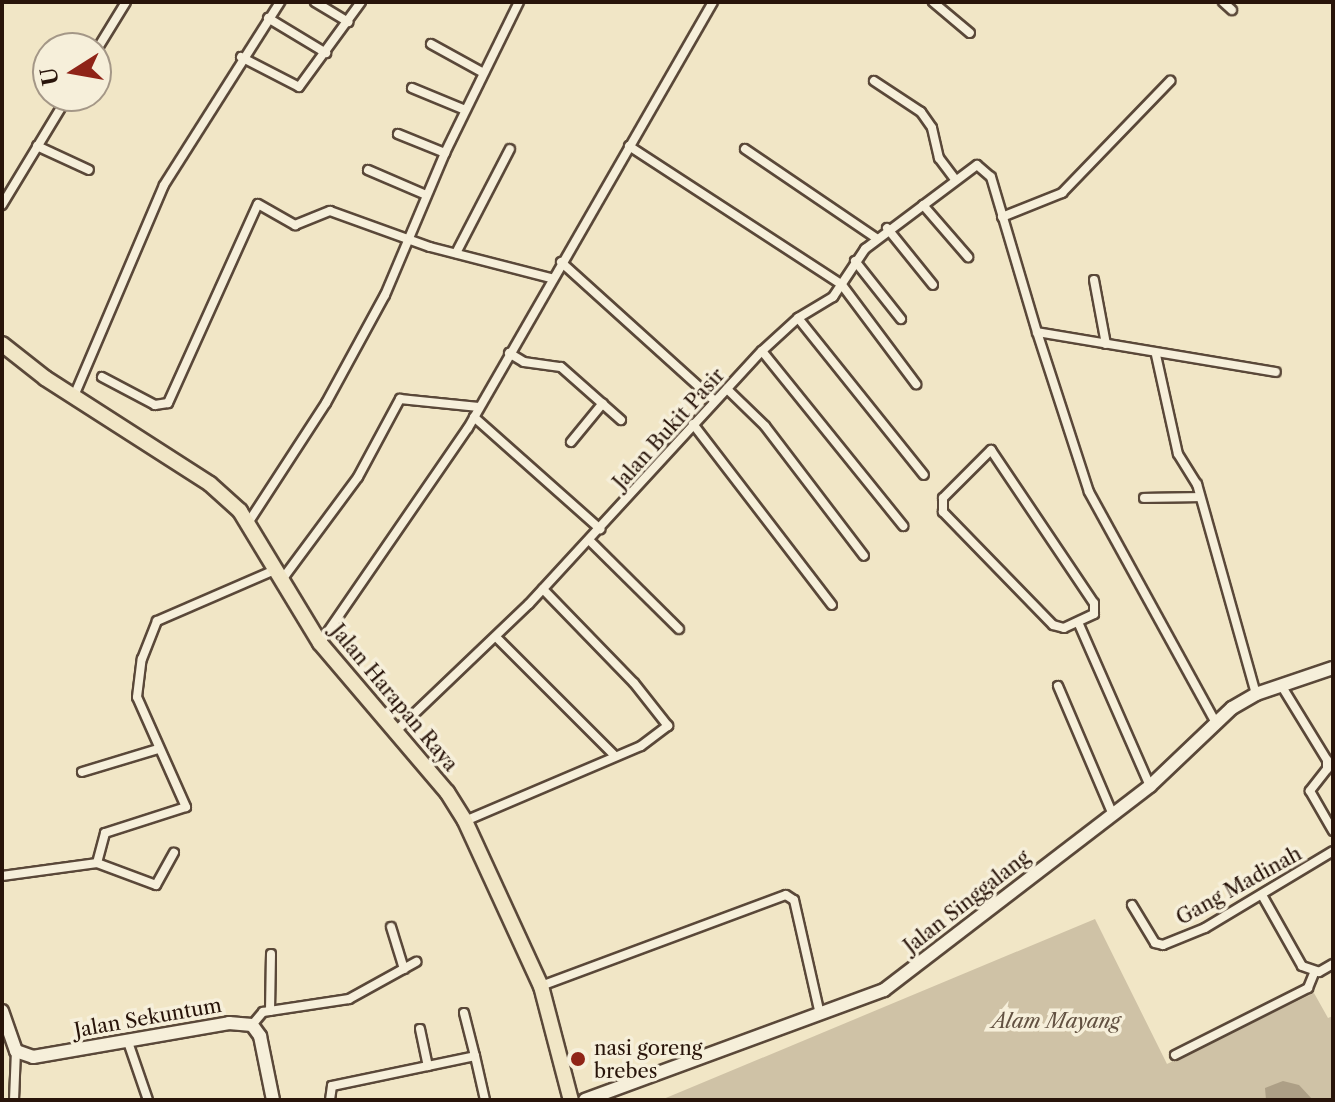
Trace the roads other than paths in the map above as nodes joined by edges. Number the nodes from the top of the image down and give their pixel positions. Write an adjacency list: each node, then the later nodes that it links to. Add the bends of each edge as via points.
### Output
1 (126, 2): 12 (street)
2 (280, 2): 10 (street)
3 (315, 2): 11 (street)
4 (361, 2): 11 (street)
5 (519, 2): 17 (street)
6 (713, 2): 25 (street)
7 (933, 2): 13 (street)
8 (1223, 2): 9 (street)
9 (1232, 10)
10 (268, 18): 15 (street); 16 (street)
11 (348, 22): 15 (street)
12 (108, 32)
13 (970, 33)
14 (431, 44): 17 (street)
15 (326, 53): 16 (street, via 299,87)
16 (241, 57): 59 (street, via 164,185)
17 (482, 72): 21 (street)
18 (874, 81): 31 (street, via 921,112 932,128 939,158)
19 (1170, 81): 35 (street, via 1062,193)
20 (412, 88): 21 (street)
21 (465, 110): 28 (street)
22 (58, 112): 24 (street)
23 (398, 134): 28 (street)
24 (37, 146): 29 (street); 33 (street)
25 (629, 146): 42 (street); 45 (street)
26 (510, 149): 39 (street)
27 (745, 149): 38 (street)
28 (445, 153): 32 (street)
29 (89, 170)
30 (368, 170): 32 (street)
31 (955, 179): 34 (street, Jalan Bukit Pasir); 35 (street, Jalan Bukit Pasir, via 977,165 987,169)
32 (426, 195): 37 (street)
33 (2, 205)
34 (923, 205): 36 (street, Jalan Bukit Pasir); 40 (street)
35 (1002, 217): 49 (street)
36 (887, 228): 38 (street, Jalan Bukit Pasir); 46 (street)
37 (407, 238): 39 (street); 56 (street, via 330,211 300,226 258,204 168,403 155,405); 70 (street, via 385,295 326,403)
38 (876, 238): 41 (street, Jalan Bukit Pasir)
39 (456, 253): 43 (street)
40 (968, 257)
41 (855, 261): 45 (street, Jalan Bukit Pasir); 48 (street)
42 (561, 262): 43 (street); 60 (street)
43 (551, 278): 53 (street)
44 (1094, 280): 51 (street)
45 (842, 285): 47 (street, Jalan Bukit Pasir, via 833,297); 57 (street)
46 (933, 285)
47 (798, 318): 52 (street, Jalan Bukit Pasir); 67 (street)
48 (901, 319)
49 (1037, 332): 51 (street); 86 (street, via 1089,492)
50 (2, 344): 59 (main road, Jalan Harapan Raya)
51 (1106, 344): 54 (street)
52 (762, 351): 58 (street, Jalan Bukit Pasir); 71 (street)
53 (509, 353): 61 (street, via 524,362 561,367); 62 (street)
54 (1156, 355): 55 (street); 68 (street, via 1178,454)
55 (1276, 372)
56 (102, 377)
57 (916, 384)
58 (727, 389): 60 (street, Jalan Bukit Pasir); 74 (street, via 765,426)
59 (74, 396): 70 (main road, Jalan Harapan Raya, via 210,484)
60 (715, 401): 65 (street, Jalan Bukit Pasir)
61 (603, 403): 64 (street); 66 (street)
62 (479, 407): 63 (street); 75 (street, via 400,399 358,477)
63 (474, 417): 72 (street); 81 (street)
64 (621, 420)
65 (693, 424): 72 (street, Jalan Bukit Pasir); 77 (street)
66 (571, 442)
67 (924, 475)
68 (1200, 497): 69 (street); 85 (street)
69 (1144, 498)
70 (248, 523): 75 (main road, Jalan Harapan Raya)
71 (903, 526)
72 (600, 529): 73 (street, Jalan Bukit Pasir)
73 (590, 541): 76 (street, Jalan Bukit Pasir); 79 (street)
74 (864, 556)
75 (278, 576): 81 (main road, Jalan Harapan Raya); 88 (street, via 157,621 135,685)
76 (543, 589): 80 (street, Jalan Bukit Pasir); 89 (street, via 668,721 665,732)
77 (832, 605)
78 (1078, 622): 78 (street, via 1094,614 1094,603 998,453 989,451 943,498 940,508 1053,625 1064,628); 92 (street)
79 (679, 629)
80 (496, 637): 87 (street, Jalan Bukit Pasir); 89 (street)
81 (320, 643): 87 (main road, Jalan Harapan Raya)
82 (1333, 668): 83 (main road, Jalan Singgalang)
83 (1281, 685): 85 (main road, Jalan Singgalang); 90 (street)
84 (1058, 686): 93 (street)
85 (1256, 694): 86 (main road, Jalan Singgalang)
86 (1216, 723): 92 (main road, Jalan Singgalang)
87 (395, 732): 94 (main road, Jalan Harapan Raya)
88 (158, 749): 91 (street); 98 (street, via 186,807 105,833)
89 (615, 756): 94 (street)
90 (1331, 764): 95 (street, via 1310,791)
91 (82, 772)
92 (1150, 786): 93 (main road, Jalan Singgalang)
93 (1113, 815): 112 (main road, Jalan Singgalang, via 892,985)
94 (465, 821): 108 (main road, Jalan Harapan Raya)
95 (1333, 831)
96 (1333, 851): 100 (street, Gang Madinah)
97 (174, 853): 98 (street, via 156,885)
98 (97, 863): 99 (street)
99 (2, 876)
100 (1262, 895): 101 (street, Gang Madinah, via 1163,945 1155,943); 107 (street, via 1302,966)
101 (1132, 905)
102 (391, 927): 106 (street)
103 (271, 954): 110 (street)
104 (416, 962): 106 (street)
105 (1333, 964): 107 (street)
106 (404, 969): 110 (street, via 336,1004)
107 (1314, 973): 117 (street, via 1308,988)
108 (541, 986): 112 (street, via 786,895 794,900); 125 (main road, Jalan Harapan Raya)
109 (2, 1011): 116 (main road)
110 (270, 1011): 113 (street, via 257,1015)
111 (464, 1013): 118 (street)
112 (820, 1014): 126 (main road, Jalan Singgalang)
113 (252, 1025): 115 (main road, Jalan Sekuntum, via 229,1023); 122 (main road, Jalan Sekuntum, via 260,1036)
114 (420, 1029): 119 (street)
115 (128, 1042): 116 (main road, Jalan Sekuntum, via 33,1057); 121 (street)
116 (16, 1051): 120 (street)
117 (1175, 1055)
118 (475, 1056): 119 (street); 124 (street)
119 (428, 1066): 123 (street, via 332,1086)
120 (14, 1100)
121 (148, 1100)
122 (273, 1100)
123 (330, 1100)
124 (485, 1100)
125 (571, 1100)
126 (585, 1100)

